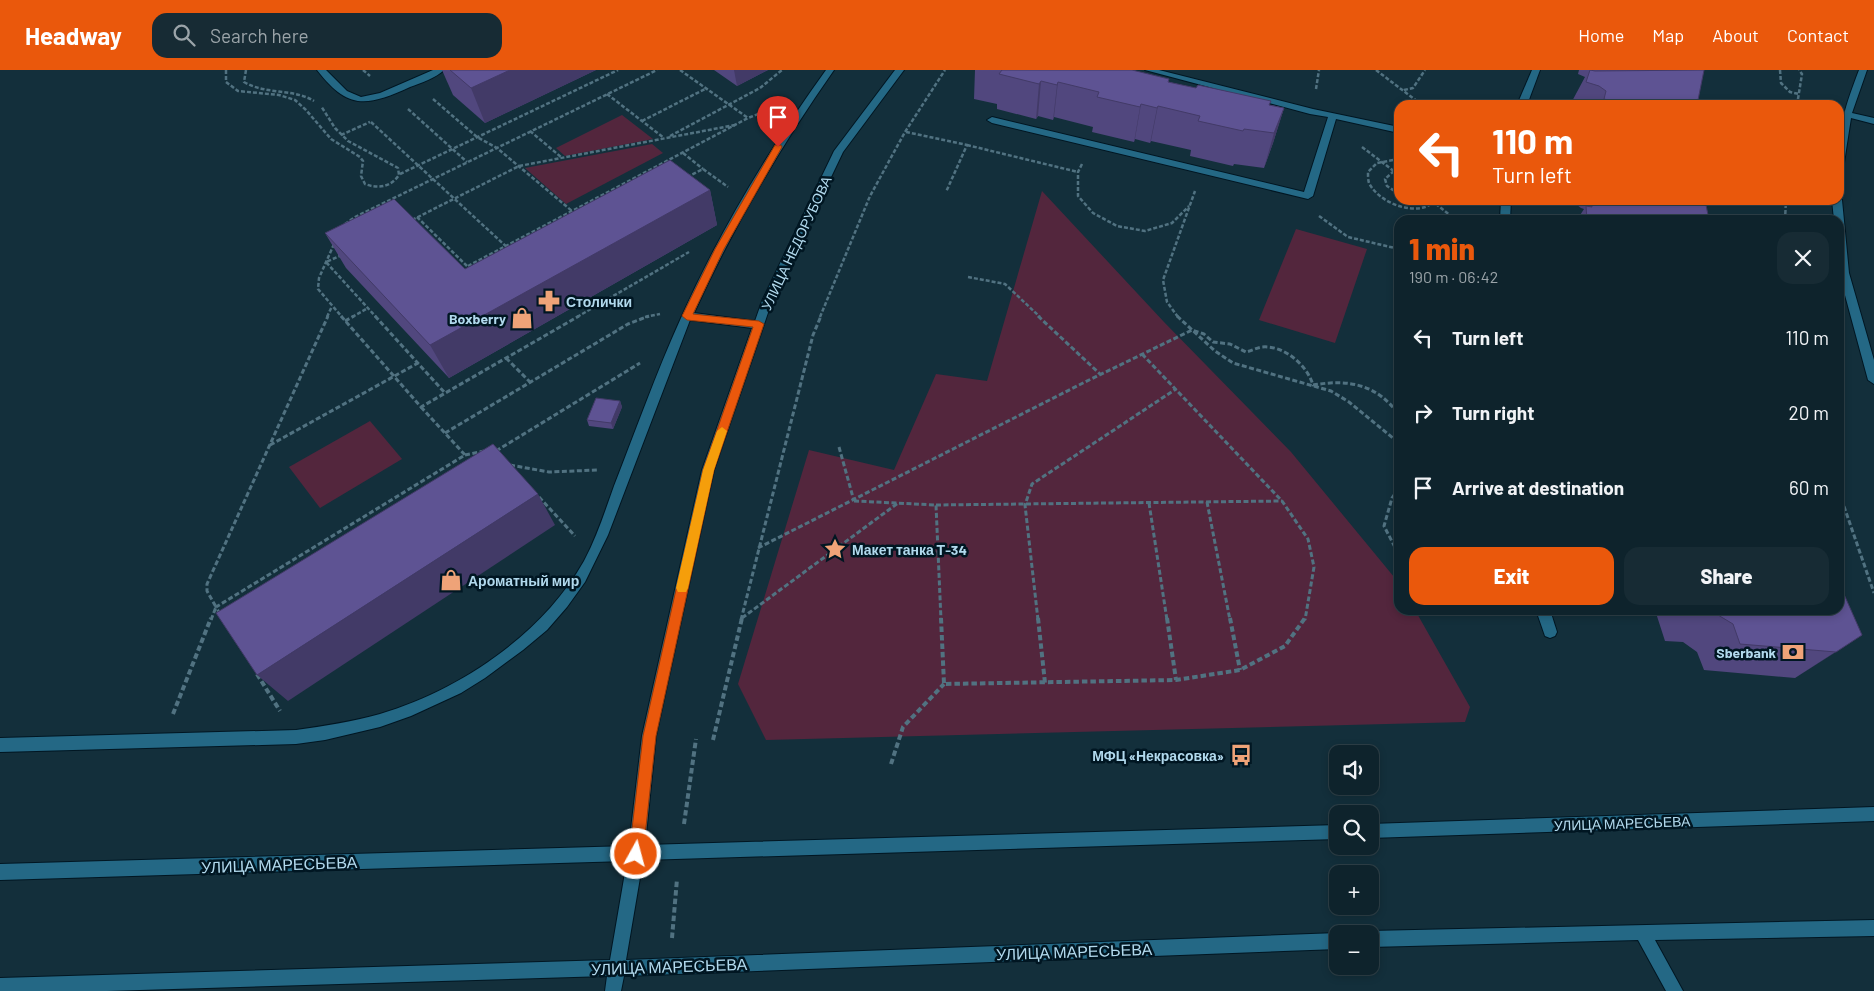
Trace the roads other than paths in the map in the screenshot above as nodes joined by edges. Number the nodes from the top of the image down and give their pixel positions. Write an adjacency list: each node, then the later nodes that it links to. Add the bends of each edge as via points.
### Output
1 (336, 70): 8 (street)
2 (440, 70): 8 (street, via 368,100 350,98)
3 (830, 70): 17 (street, via 746,201)
4 (900, 70): 18 (street, УЛИЦА НЕДОРУБОВА, via 839,151)
5 (1149, 70): 11 (street)
6 (1536, 70): 9 (street)
7 (1863, 70): 10 (street)
8 (323, 72)
9 (1524, 100)
10 (1847, 114): 13 (street); 15 (street)
11 (1332, 119): 12 (street, via 1308,196); 14 (street)
12 (992, 120)
13 (1874, 121)
14 (1394, 129)
15 (1844, 132)
16 (1844, 273): 19 (street)
17 (687, 316): 18 (street); 22 (street, via 593,555 558,610 536,633 478,676 411,711 333,733 296,737)
18 (759, 324): 26 (street, УЛИЦА НЕДОРУБОВА, via 708,470 649,736)
19 (1874, 380)
20 (1545, 615): 21 (street)
21 (1550, 632)
22 (0, 745)
23 (1874, 814): 24 (street, УЛИЦА МАРЕСЬЕВА)
24 (1379, 831)
25 (1329, 832): 26 (street, УЛИЦА МАРЕСЬЕВА)
26 (636, 854): 27 (street, УЛИЦА МАРЕСЬЕВА); 32 (street, УЛИЦА НЕДОРУБОВА)
27 (0, 872)
28 (1874, 928): 29 (street)
29 (1643, 933): 30 (street); 35 (street)
30 (1379, 940)
31 (1329, 941): 32 (street, УЛИЦА МАРЕСЬЕВА)
32 (617, 968): 33 (street, УЛИЦА МАРЕСЬЕВА); 34 (street, УЛИЦА НЕДОРУБОВА)
33 (0, 986)
34 (613, 991)
35 (1675, 991)

